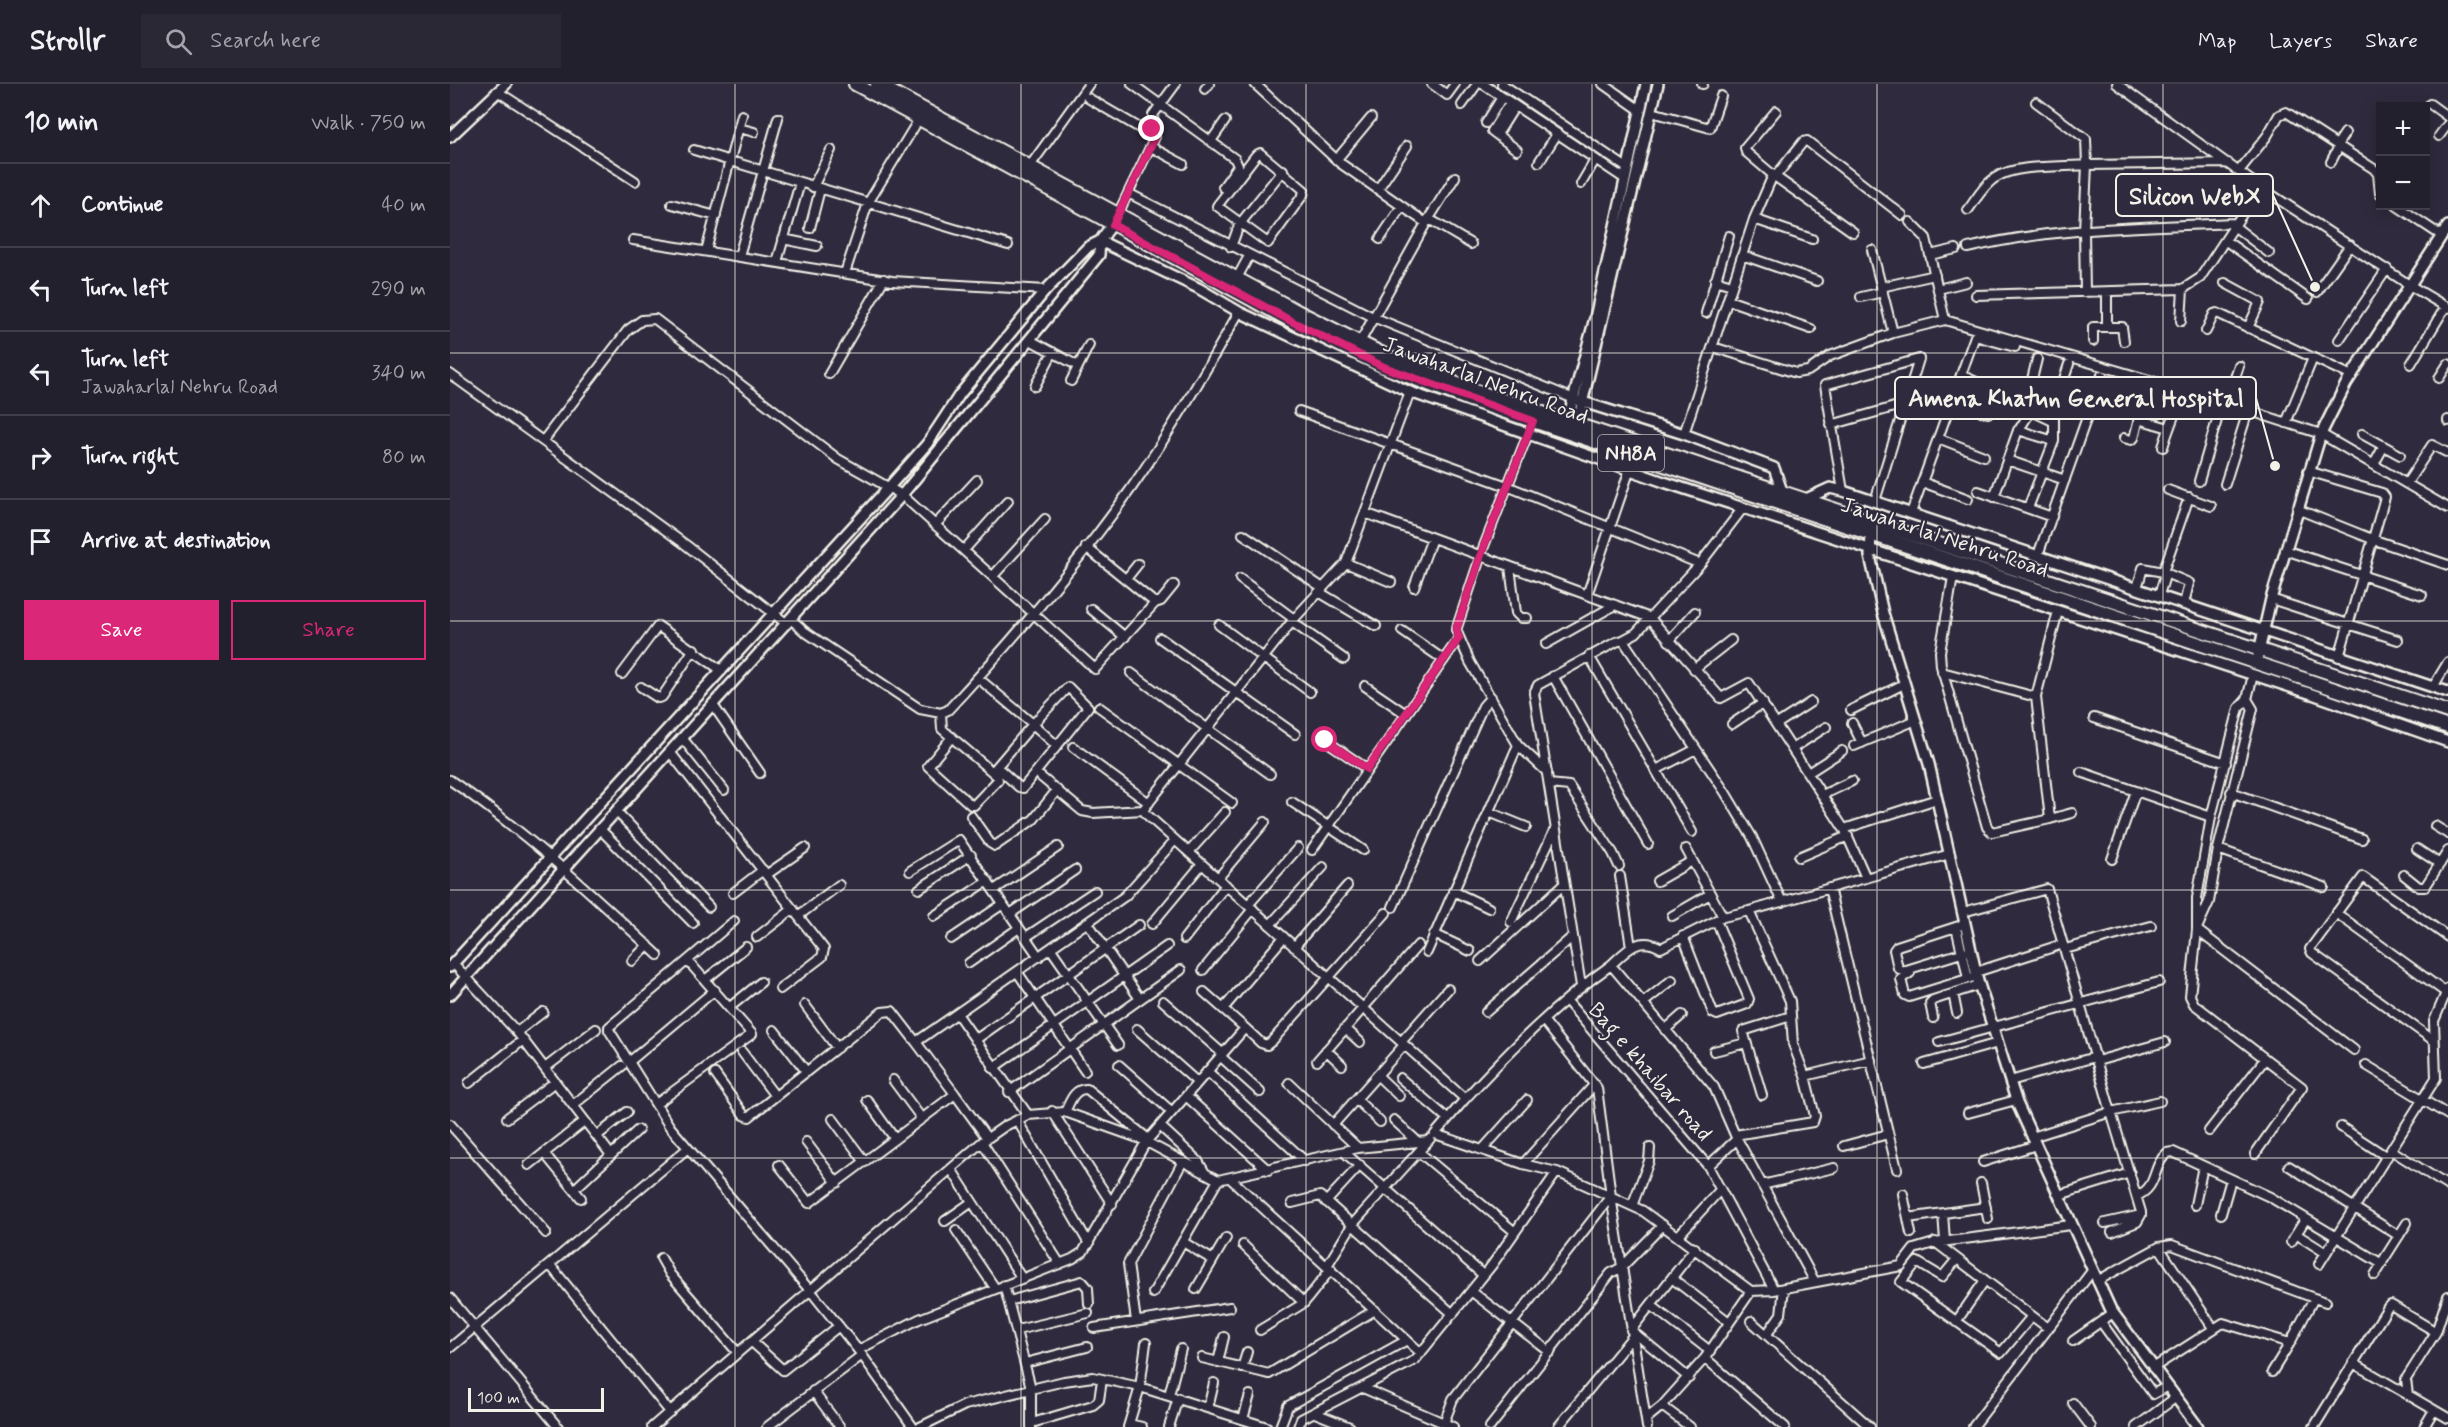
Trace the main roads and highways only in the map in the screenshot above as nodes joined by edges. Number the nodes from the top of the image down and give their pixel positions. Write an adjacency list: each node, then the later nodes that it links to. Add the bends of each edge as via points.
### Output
1 (855, 84): 3 (main road, Jawaharlal Nehru Road / NH8A)
2 (877, 84): 3 (main road, Jawaharlal Nehru Road / NH8A, via 1030,166)
3 (1115, 219): 4 (main road, Jawaharlal Nehru Road / NH8A, via 1360,342); 4 (main road, Jawaharlal Nehru Road / NH8A, via 1293,322 1384,367 1531,426)
4 (1571, 427): 5 (main road, Jawaharlal Nehru Road / NH8A, via 1871,533); 5 (main road, Jawaharlal Nehru Road / NH8A, via 1782,490)
5 (2258, 656): 6 (main road, Jawaharlal Nehru Road / NH8A); 7 (main road, Jawaharlal Nehru Road / NH8A)
6 (2448, 712)
7 (2448, 727)

